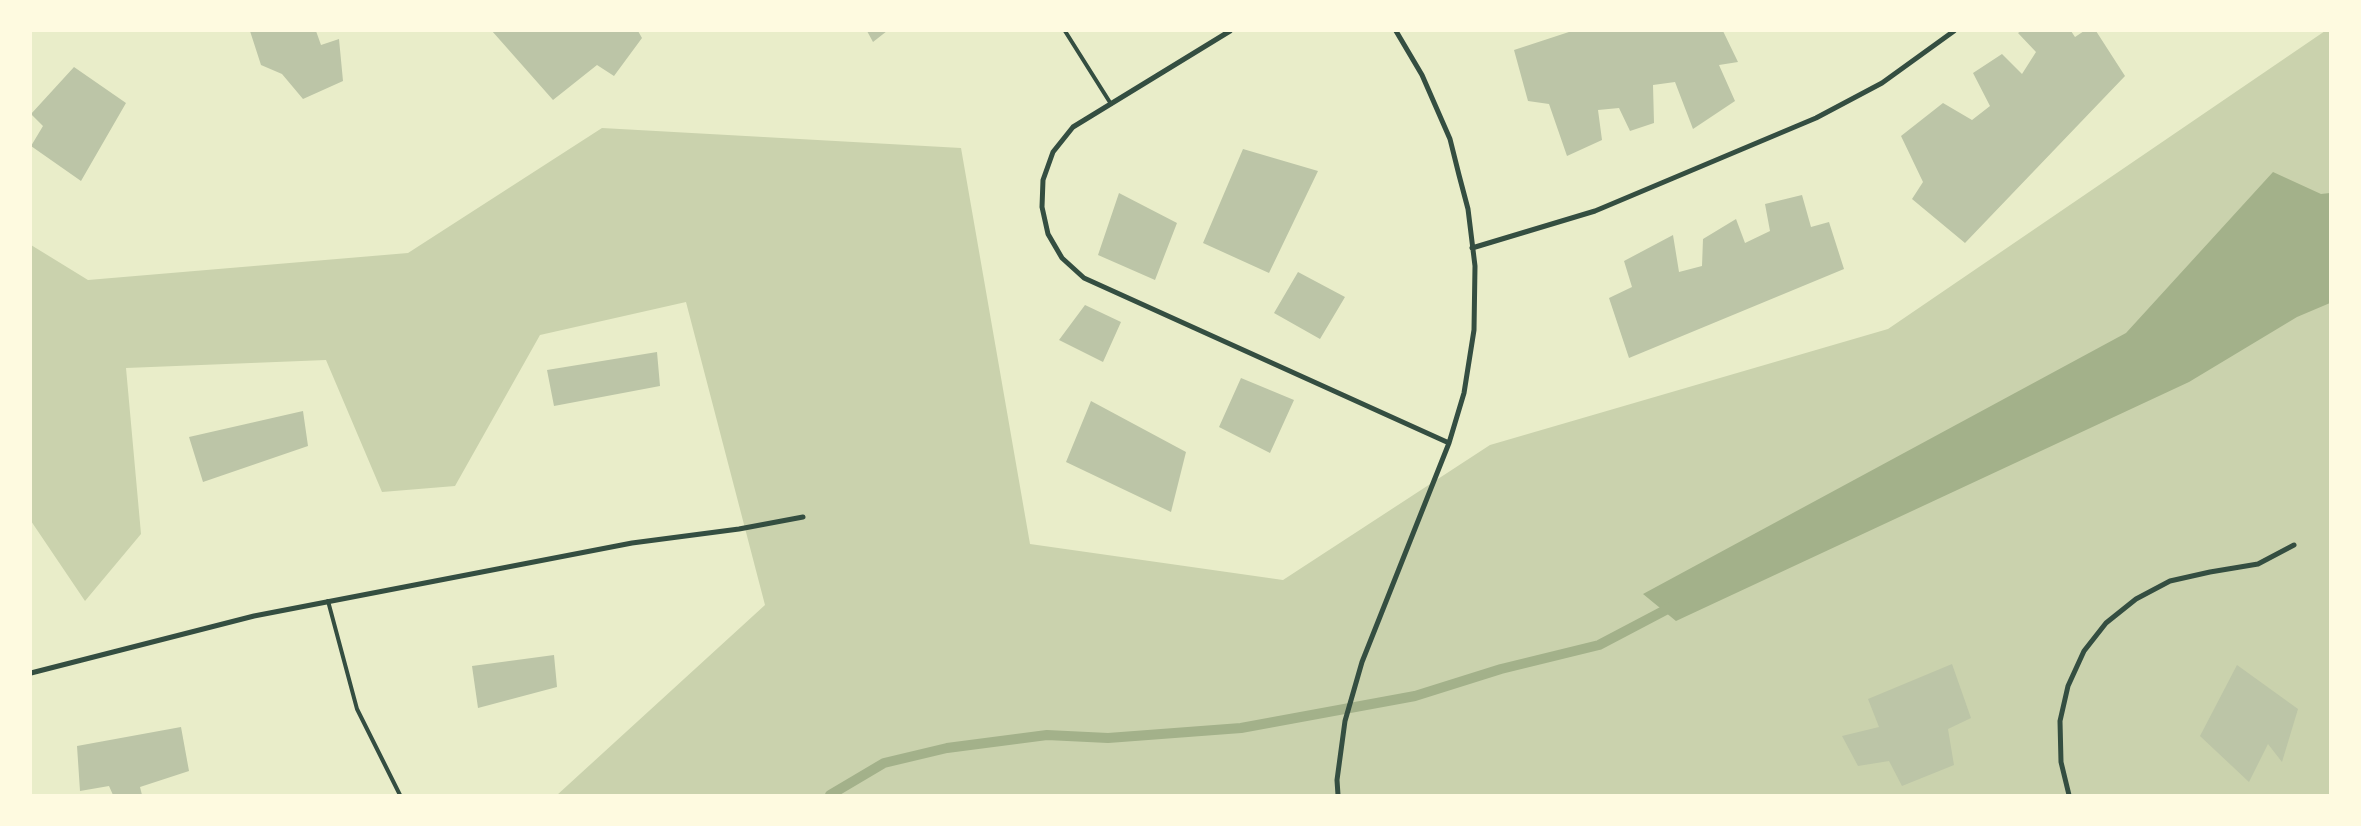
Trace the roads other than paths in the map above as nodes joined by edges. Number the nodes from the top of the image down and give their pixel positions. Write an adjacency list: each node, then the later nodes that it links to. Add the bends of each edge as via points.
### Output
1 (1065, 31): 5 (lane)
2 (1230, 31): 5 (street)
3 (1396, 31): 6 (street, via 1422,75 1450,140 1468,209)
4 (1954, 31): 6 (street, via 1882,83 1816,118 1595,211)
5 (1111, 104): 7 (street, via 1073,127 1054,152 1043,180 1042,206 1048,234 1062,258 1084,278)
6 (1472, 248): 7 (street, via 1475,266 1474,330 1464,393)
7 (1449, 443): 13 (street, via 1362,662 1345,721)
8 (803, 516): 10 (street, via 739,529 632,543)
9 (2294, 545): 14 (street, via 2258,564 2170,581 2136,598 2106,623 2084,651 2068,686 2062,712 2061,762)
10 (328, 601): 11 (street, via 254,616); 12 (lane, via 357,709)
11 (31, 672)
12 (400, 795)
13 (1338, 795)
14 (2069, 795)

